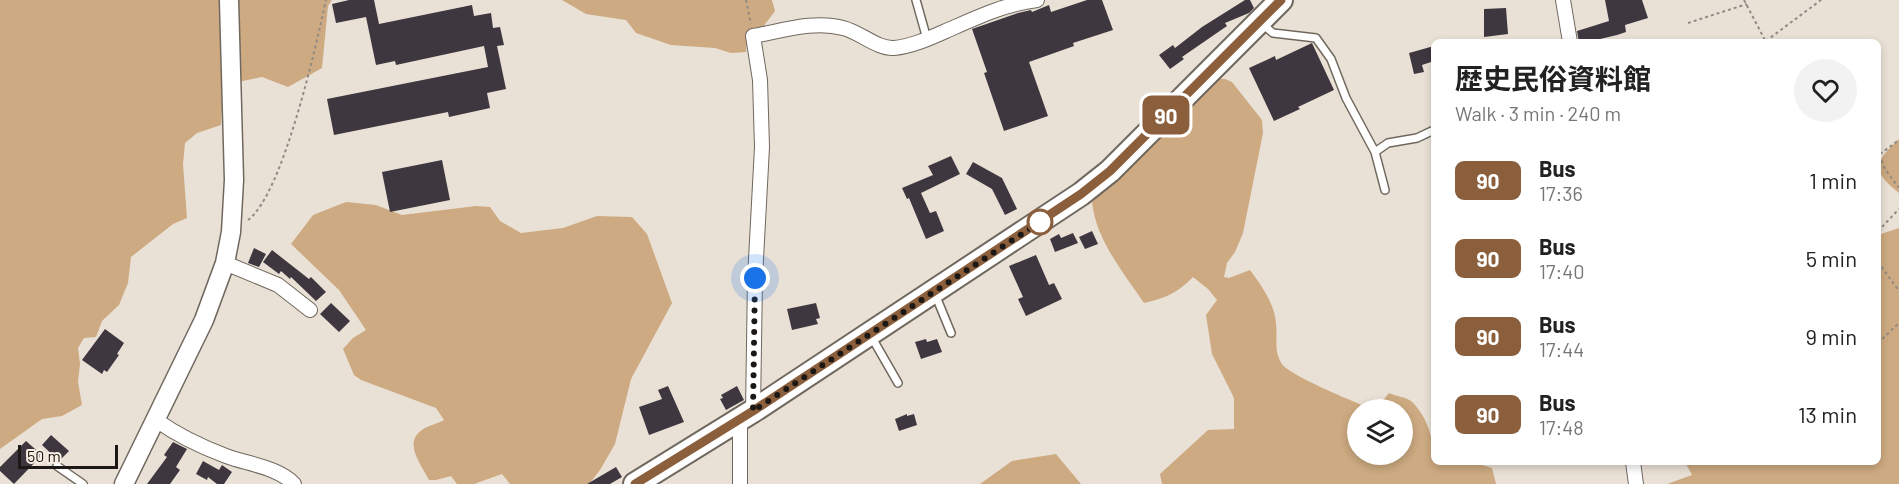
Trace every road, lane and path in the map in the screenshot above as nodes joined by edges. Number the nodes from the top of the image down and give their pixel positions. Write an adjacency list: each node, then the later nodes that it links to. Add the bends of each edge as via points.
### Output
1 (229, 0): 27 (street, via 234,180)
2 (326, 0): 27 (path, via 312,61 267,198 253,217)
3 (747, 0): 13 (path)
4 (916, 0): 14 (lane)
5 (1037, 0): 14 (street, via 1016,3)
6 (1281, 0): 11 (main road)
7 (1563, 0): 15 (street)
8 (1744, 0): 10 (path)
9 (1821, 0): 17 (path)
10 (1747, 4): 12 (path); 16 (path)
11 (1260, 21): 20 (lane, via 1272,33 1316,38 1331,59); 31 (main road, via 1103,177)
12 (1688, 23)
13 (753, 36): 14 (street, via 824,24 846,28 893,48); 38 (street, via 760,80 762,147)
14 (927, 39)
15 (1570, 39)
16 (1764, 39)
17 (1770, 39)
18 (1431, 131): 20 (lane, via 1388,143)
19 (1899, 140): 21 (path)
20 (1375, 152): 24 (lane)
21 (1881, 153)
22 (1881, 161): 23 (path)
23 (1899, 188)
24 (1385, 190)
25 (1899, 209): 26 (path)
26 (1881, 228)
27 (231, 232): 28 (street)
28 (225, 263): 32 (street, via 278,285); 39 (street, via 204,320)
29 (1881, 266): 30 (path)
30 (1899, 291)
31 (934, 292): 34 (lane); 35 (main road)
32 (310, 310)
33 (1899, 323): 36 (path)
34 (951, 333)
35 (870, 334): 37 (lane); 38 (main road)
36 (1881, 340)
37 (898, 383)
38 (747, 415): 45 (main road); 46 (street)
39 (156, 420): 43 (street); 44 (street, via 215,451 282,475)
40 (1633, 465): 47 (street)
41 (57, 466): 42 (lane)
42 (83, 484)
43 (124, 484)
44 (294, 484)
45 (634, 484)
46 (740, 484)
47 (1636, 484)

